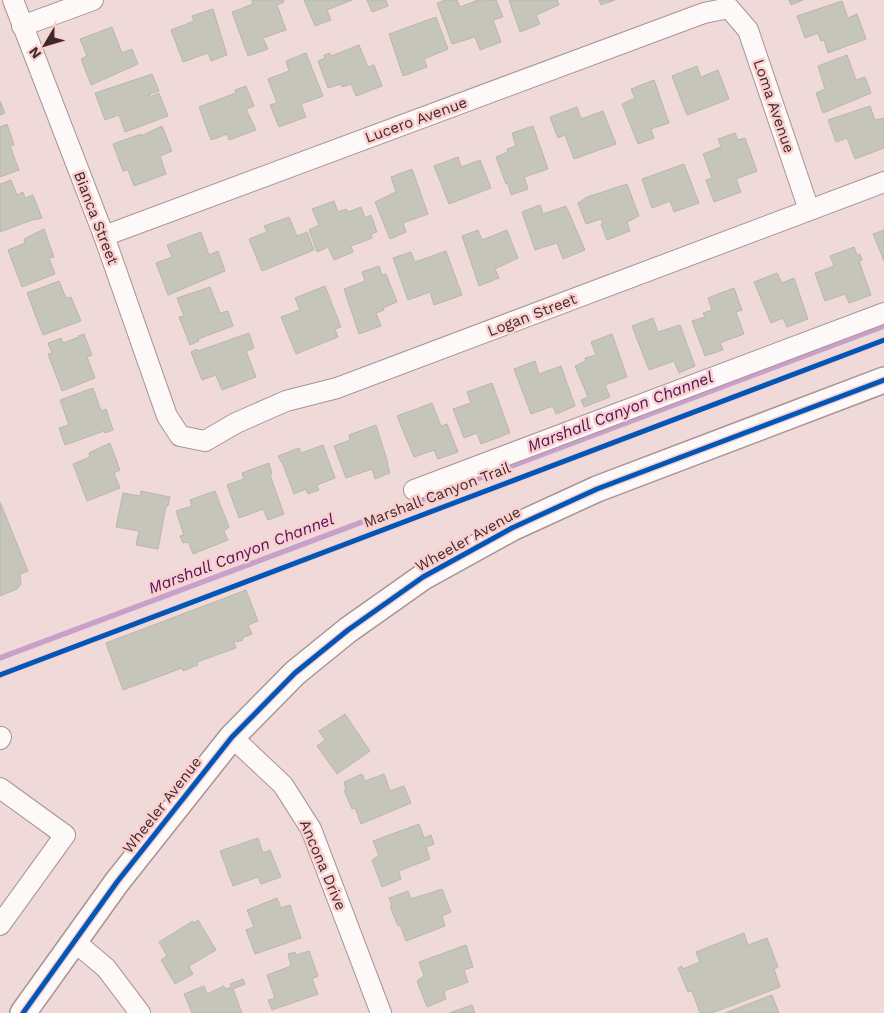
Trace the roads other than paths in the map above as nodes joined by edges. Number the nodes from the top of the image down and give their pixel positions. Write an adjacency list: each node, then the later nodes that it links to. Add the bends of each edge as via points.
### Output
1 (12, 0): 4 (street, Bianca Street)
2 (93, 0): 4 (street)
3 (729, 8): 6 (street, Loma Avenue, via 748,30); 7 (street, Lucero Avenue, via 704,14)
4 (22, 26): 7 (street, Bianca Street)
5 (884, 182): 6 (street, Logan Street)
6 (809, 210): 10 (street, Logan Street, via 346,385 286,402 236,423 205,441)
7 (104, 236): 10 (street, Bianca Street, via 167,416)
8 (884, 313): 11 (street)
9 (884, 380): 12 (main road, Wheeler Avenue, via 597,489 512,528 423,577 348,630 295,673)
10 (180, 436)
11 (414, 490)
12 (232, 737): 15 (main road, Wheeler Avenue, via 142,849); 18 (street, Ancona Drive, via 283,784 311,829)
13 (0, 788): 14 (street, via 65,835)
14 (0, 925)
15 (74, 942): 16 (main road, Wheeler Avenue); 17 (street, via 106,968)
16 (23, 1013)
17 (140, 1013)
18 (381, 1013)

